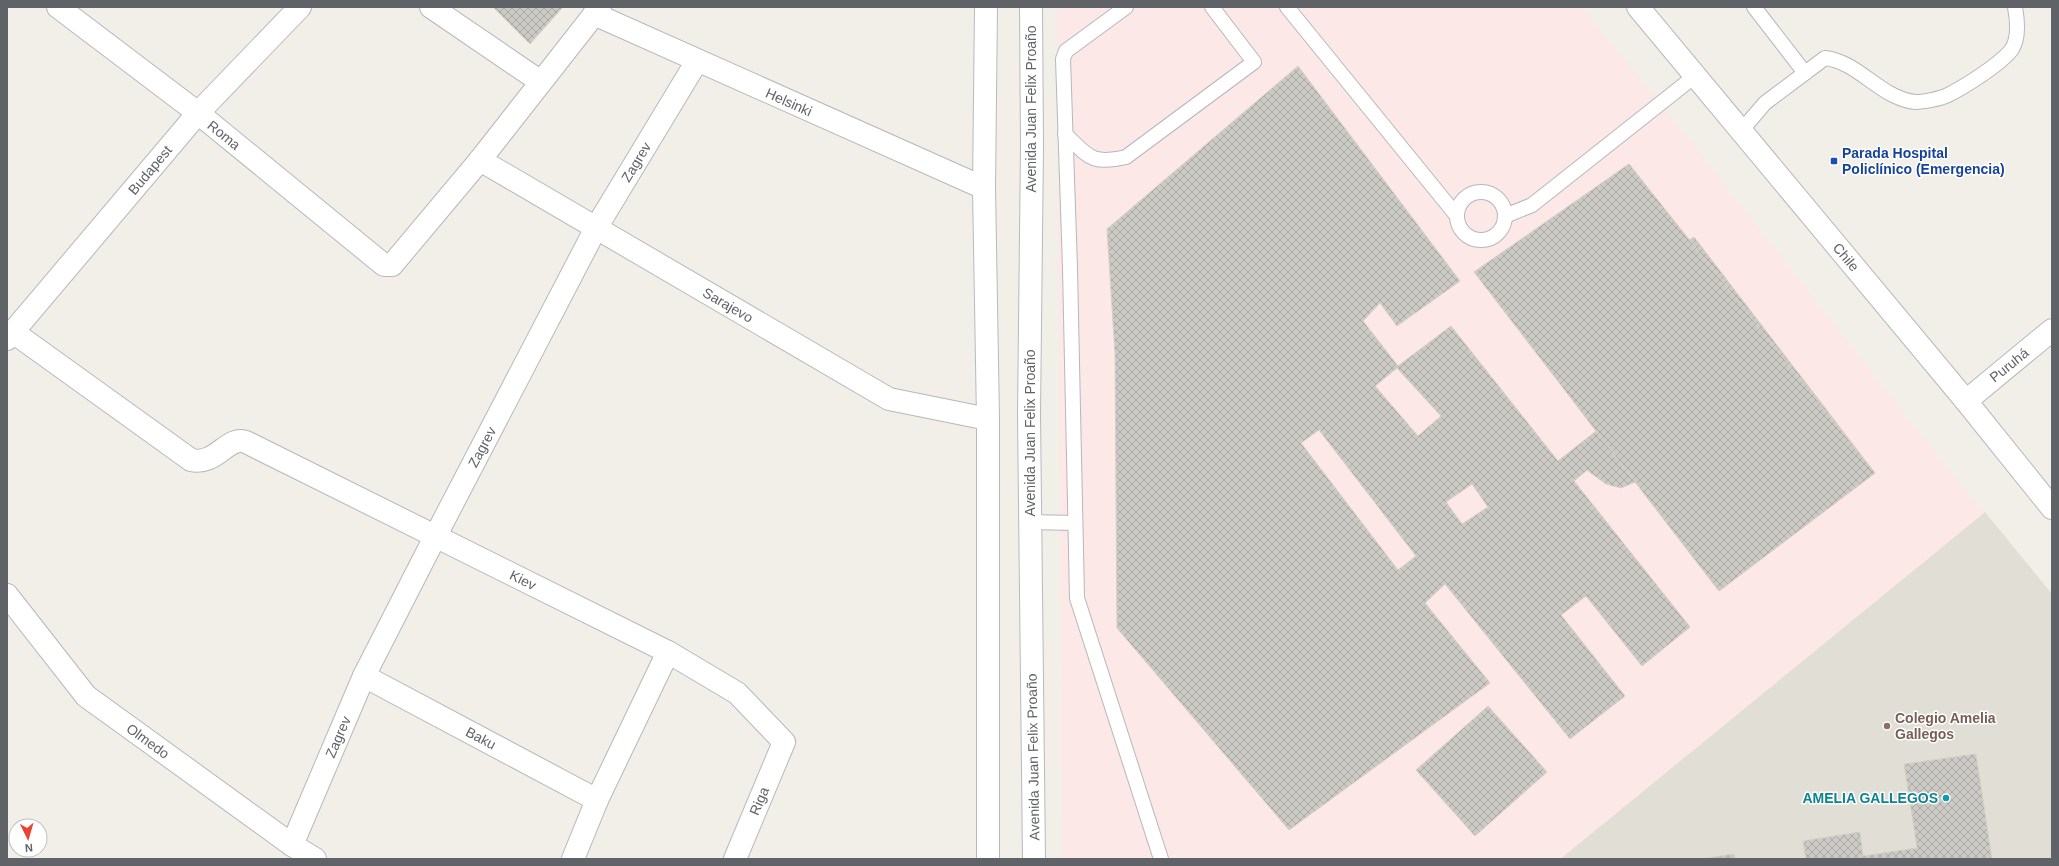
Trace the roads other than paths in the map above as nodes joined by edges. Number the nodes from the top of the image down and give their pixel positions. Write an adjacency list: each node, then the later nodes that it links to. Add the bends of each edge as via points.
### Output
1 (58, 7): 17 (street, Roma)
2 (300, 7): 17 (street, Budapest)
3 (431, 7): 16 (street)
4 (986, 7): 21 (street)
5 (1031, 7): 30 (street, Avenida Juan Felix Proaño)
6 (1126, 7): 19 (lane, via 1066,51 1062,58)
7 (1212, 7): 19 (lane, via 1254,62 1126,157 1110,160 1091,159)
8 (1287, 7): 22 (lane)
9 (1638, 7): 15 (street, Chile)
10 (1754, 7): 14 (lane)
11 (2015, 7): 14 (lane, via 2018,22 2012,48 1990,68 1946,96 1915,102 1892,94 1837,60 1825,58)
12 (597, 11): 13 (street, Helsinki); 16 (street)
13 (697, 61): 21 (street, Helsinki); 24 (street, Zagrev)
14 (1805, 73): 18 (lane, via 1765,103)
15 (1695, 76): 18 (street, Chile); 23 (lane, via 1532,205)
16 (541, 82): 20 (street)
17 (198, 113): 20 (street, Roma, via 384,265 392,264); 26 (street, Budapest)
18 (1741, 131): 27 (street, Chile)
19 (1065, 134): 31 (lane)
20 (480, 160): 24 (street, Sarajevo)
21 (984, 188): 28 (street)
22 (1457, 216): 23 (lane, via 1458,223 1466,235 1480,239 1488,238 1500,230); 23 (lane, via 1458,208 1467,196 1481,192 1495,197)
23 (1505, 216)
24 (596, 228): 28 (street, Sarajevo, via 889,399); 32 (street, Zagrev)
25 (2052, 330): 27 (street, Puruhá)
26 (10, 335): 32 (street, Kiev, via 191,460 207,460 233,442 246,442)
27 (1966, 400): 29 (street, Chile)
28 (988, 419): 43 (street)
29 (2052, 508)
30 (1030, 522): 31 (lane); 44 (street, Avenida Juan Felix Proaño)
31 (1075, 523): 39 (lane, via 1077,598)
32 (435, 537): 34 (street, Kiev); 35 (street, Zagrev)
33 (7, 595): 38 (street, Olmedo, via 86,696)
34 (668, 652): 36 (street, Kiev, via 737,693); 37 (street)
35 (364, 676): 37 (street, Baku); 38 (street, Zagrev)
36 (784, 742): 42 (street, Riga)
37 (597, 800): 41 (street)
38 (292, 845): 40 (street, Olmedo)
39 (1157, 858)
40 (315, 859)
41 (573, 859)
42 (735, 859)
43 (988, 859)
44 (1034, 859)

